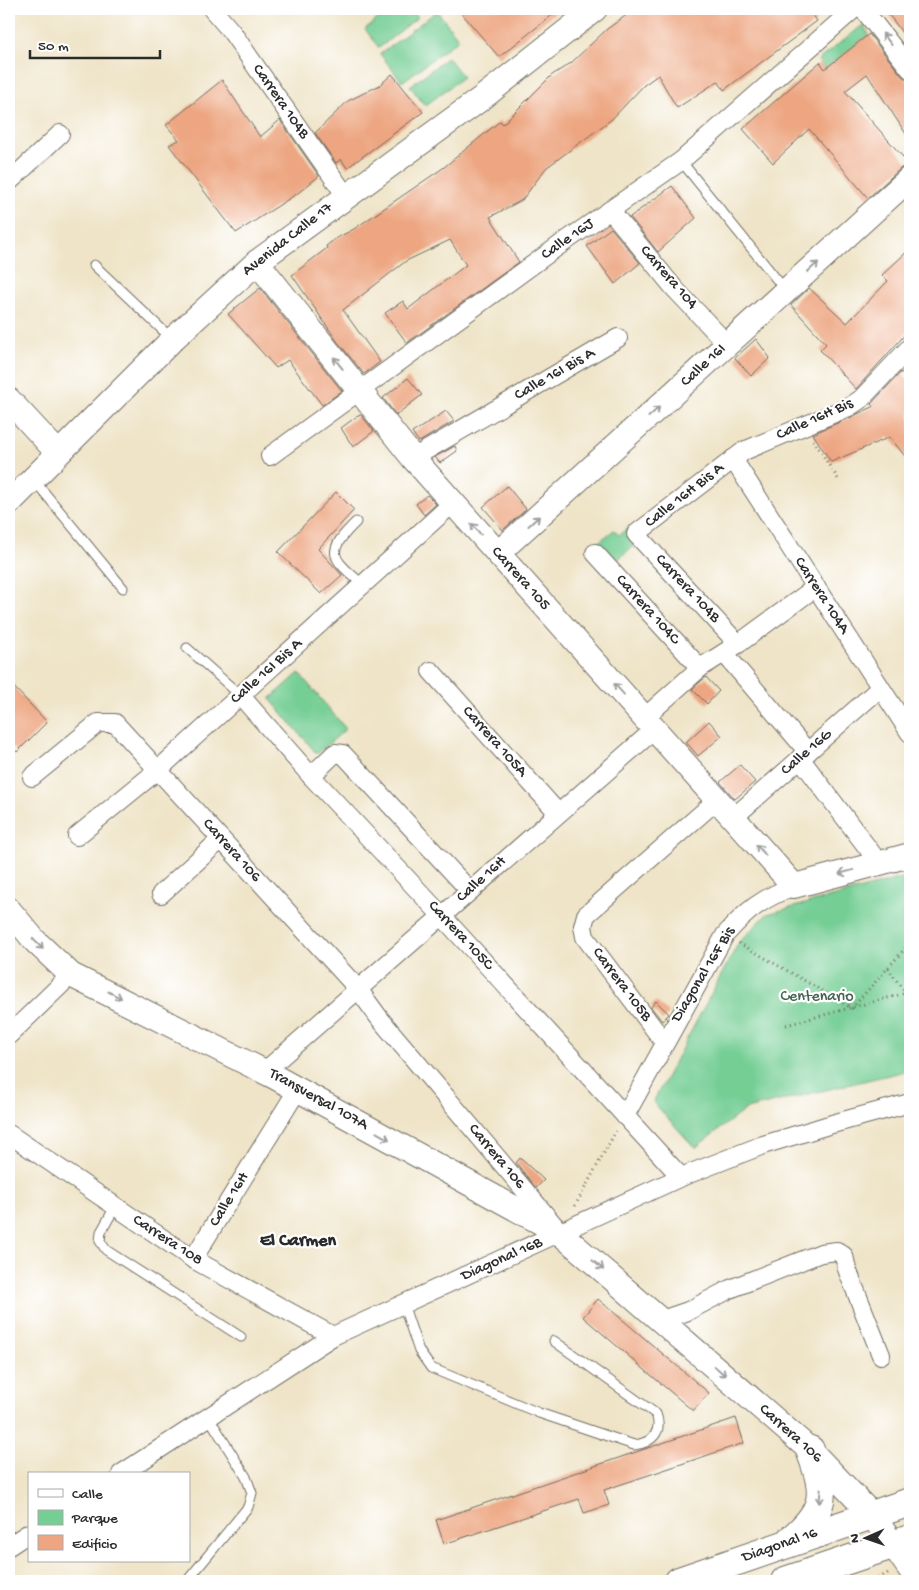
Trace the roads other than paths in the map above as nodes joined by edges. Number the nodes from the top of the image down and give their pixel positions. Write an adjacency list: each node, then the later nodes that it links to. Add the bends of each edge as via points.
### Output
1 (212, 9): 10 (street, Carrera 104B, via 231,31)
2 (595, 9): 10 (street, Avenida Calle 17, via 482,98)
3 (854, 9): 7 (street, Calle 16J)
4 (863, 9): 5 (street, one-way to 4)
5 (910, 69)
6 (60, 134): 9 (street)
7 (681, 161): 11 (street, Calle 16J); 14 (lane)
8 (910, 178): 14 (street, Calle 16I, one-way to 8)
9 (9, 182)
10 (346, 196): 12 (street, Avenida Calle 17)
11 (611, 211): 17 (street, Carrera 104, via 674,288); 19 (street, Calle 16J)
12 (257, 262): 16 (street, Avenida Calle 17); 19 (street, Carrera 105, one-way to 12)
13 (94, 265): 16 (lane)
14 (786, 291): 17 (street, Calle 16I)
15 (618, 338): 23 (street, Calle 16I Bis A)
16 (172, 339): 21 (street, Avenida Calle 17)
17 (727, 344): 30 (street, Calle 16I, one-way to 17)
18 (910, 347): 24 (street, Calle 16H Bis, via 861,399 849,407 744,451)
19 (358, 389): 22 (street, Calle 16J); 23 (street, Carrera 105)
20 (9, 400): 21 (street)
21 (58, 454): 25 (street, Avenida Calle 17)
22 (270, 456)
23 (413, 458): 27 (street, Carrera 105)
24 (733, 459): 29 (street, Calle 16H Bis A); 33 (street, Carrera 104A)
25 (33, 479): 26 (street, Avenida Calle 17); 34 (lane)
26 (9, 503)
27 (453, 503): 30 (street, Carrera 105, one-way to 27); 32 (street, Calle 16I Bis A)
28 (356, 522): 32 (lane, via 339,539 335,548 337,560)
29 (636, 534): 36 (street, Carrera 104B)
30 (498, 553): 41 (street, Carrera 105, one-way to 30)
31 (595, 553): 37 (street, Carrera 104C)
32 (363, 584): 40 (street, Calle 16I Bis A)
33 (816, 587): 36 (street, Calle 16H); 39 (street, Carrera 104A)
34 (123, 588)
35 (187, 648): 40 (lane)
36 (731, 648): 37 (street, Calle 16H); 43 (street, Carrera 104B)
37 (700, 668): 41 (street, Calle 16H)
38 (431, 671): 48 (street, Carrera 105A)
39 (880, 688): 42 (street, Carrera 104A); 43 (street, Calle 16G)
40 (240, 695): 44 (street, Calle 16I Bis A); 45 (street, Carrera 105C)
41 (649, 724): 47 (street, Carrera 105); 48 (street, Calle 16H)
42 (910, 733)
43 (804, 755): 49 (street, Calle 16G); 53 (street, Carrera 104B)
44 (158, 770): 46 (street, Carrera 106, via 115,723 106,721 98,723); 50 (street, Calle 16I Bis A); 51 (street, Carrera 106)
45 (310, 776): 55 (street, via 335,753 343,754); 58 (street, Carrera 105C)
46 (32, 777)
47 (717, 800): 49 (street, Carrera 105); 62 (street, Carrera 105B, via 586,915 582,926 585,938)
48 (558, 813): 55 (street, Calle 16H)
49 (733, 818): 54 (street, Carrera 105, one-way to 49)
50 (77, 836)
51 (220, 840): 56 (street); 60 (street, Carrera 106)
52 (910, 855): 53 (street, Diagonal 16F Bis)
53 (879, 863): 54 (street, Diagonal 16F Bis, one-way to 54)
54 (794, 886): 62 (street, Diagonal 16F Bis, via 758,902 725,935)
55 (470, 891): 58 (street, Calle 16H)
56 (161, 894)
57 (9, 910): 59 (street, Transversal 107A, one-way to 59, via 35,941)
58 (442, 916): 60 (street, Calle 16H); 66 (street, Carrera 105C)
59 (71, 974): 61 (street); 63 (street, Transversal 107A, one-way to 63)
60 (358, 989): 63 (street, Calle 16H); 70 (street, Carrera 106)
61 (9, 1035)
62 (664, 1042): 66 (street, Diagonal 16F Bis)
63 (265, 1072): 64 (street, Transversal 107A)
64 (298, 1089): 70 (street, Transversal 107A, one-way to 70); 71 (street, Calle 16H)
65 (910, 1103): 68 (street, Diagonal 16B, via 780,1140)
66 (625, 1116): 68 (street, Carrera 105C)
67 (9, 1134): 69 (street, Carrera 108)
68 (680, 1177): 70 (street, Diagonal 16B)
69 (115, 1206): 71 (street, Carrera 108); 75 (lane, via 101,1232 100,1241 106,1250)
70 (560, 1233): 72 (street, Diagonal 16B); 73 (street, Carrera 106, one-way to 73)
71 (193, 1259): 74 (street, Carrera 108)
72 (404, 1304): 74 (street, Diagonal 16B); 76 (lane, via 419,1352 431,1368 539,1413 634,1445 644,1444 656,1436 659,1423 656,1414)
73 (662, 1320): 77 (street, via 730,1289 821,1253 837,1250 844,1256); 79 (street, Carrera 106, one-way to 79)
74 (333, 1336): 78 (street, Diagonal 16B)
75 (241, 1337)
76 (554, 1341)
77 (881, 1355)
78 (208, 1416): 80 (street, Diagonal 16B); 89 (lane, via 252,1493 248,1507)
79 (810, 1450): 82 (street, Carrera 106); 86 (main road, one-way to 86, via 820,1477 819,1506 803,1530)
80 (123, 1472)
81 (910, 1502): 82 (main road, Diagonal 16)
82 (872, 1515): 84 (street, Carrera 106); 86 (main road, Diagonal 16)
83 (28, 1534): 85 (street)
84 (902, 1542): 87 (street, Carrera 106); 91 (main road)
85 (9, 1546)
86 (783, 1546): 90 (main road, Diagonal 16)
87 (910, 1570)
88 (910, 1577): 92 (street)
89 (186, 1581)
90 (679, 1581)
91 (785, 1581)
92 (905, 1581)

